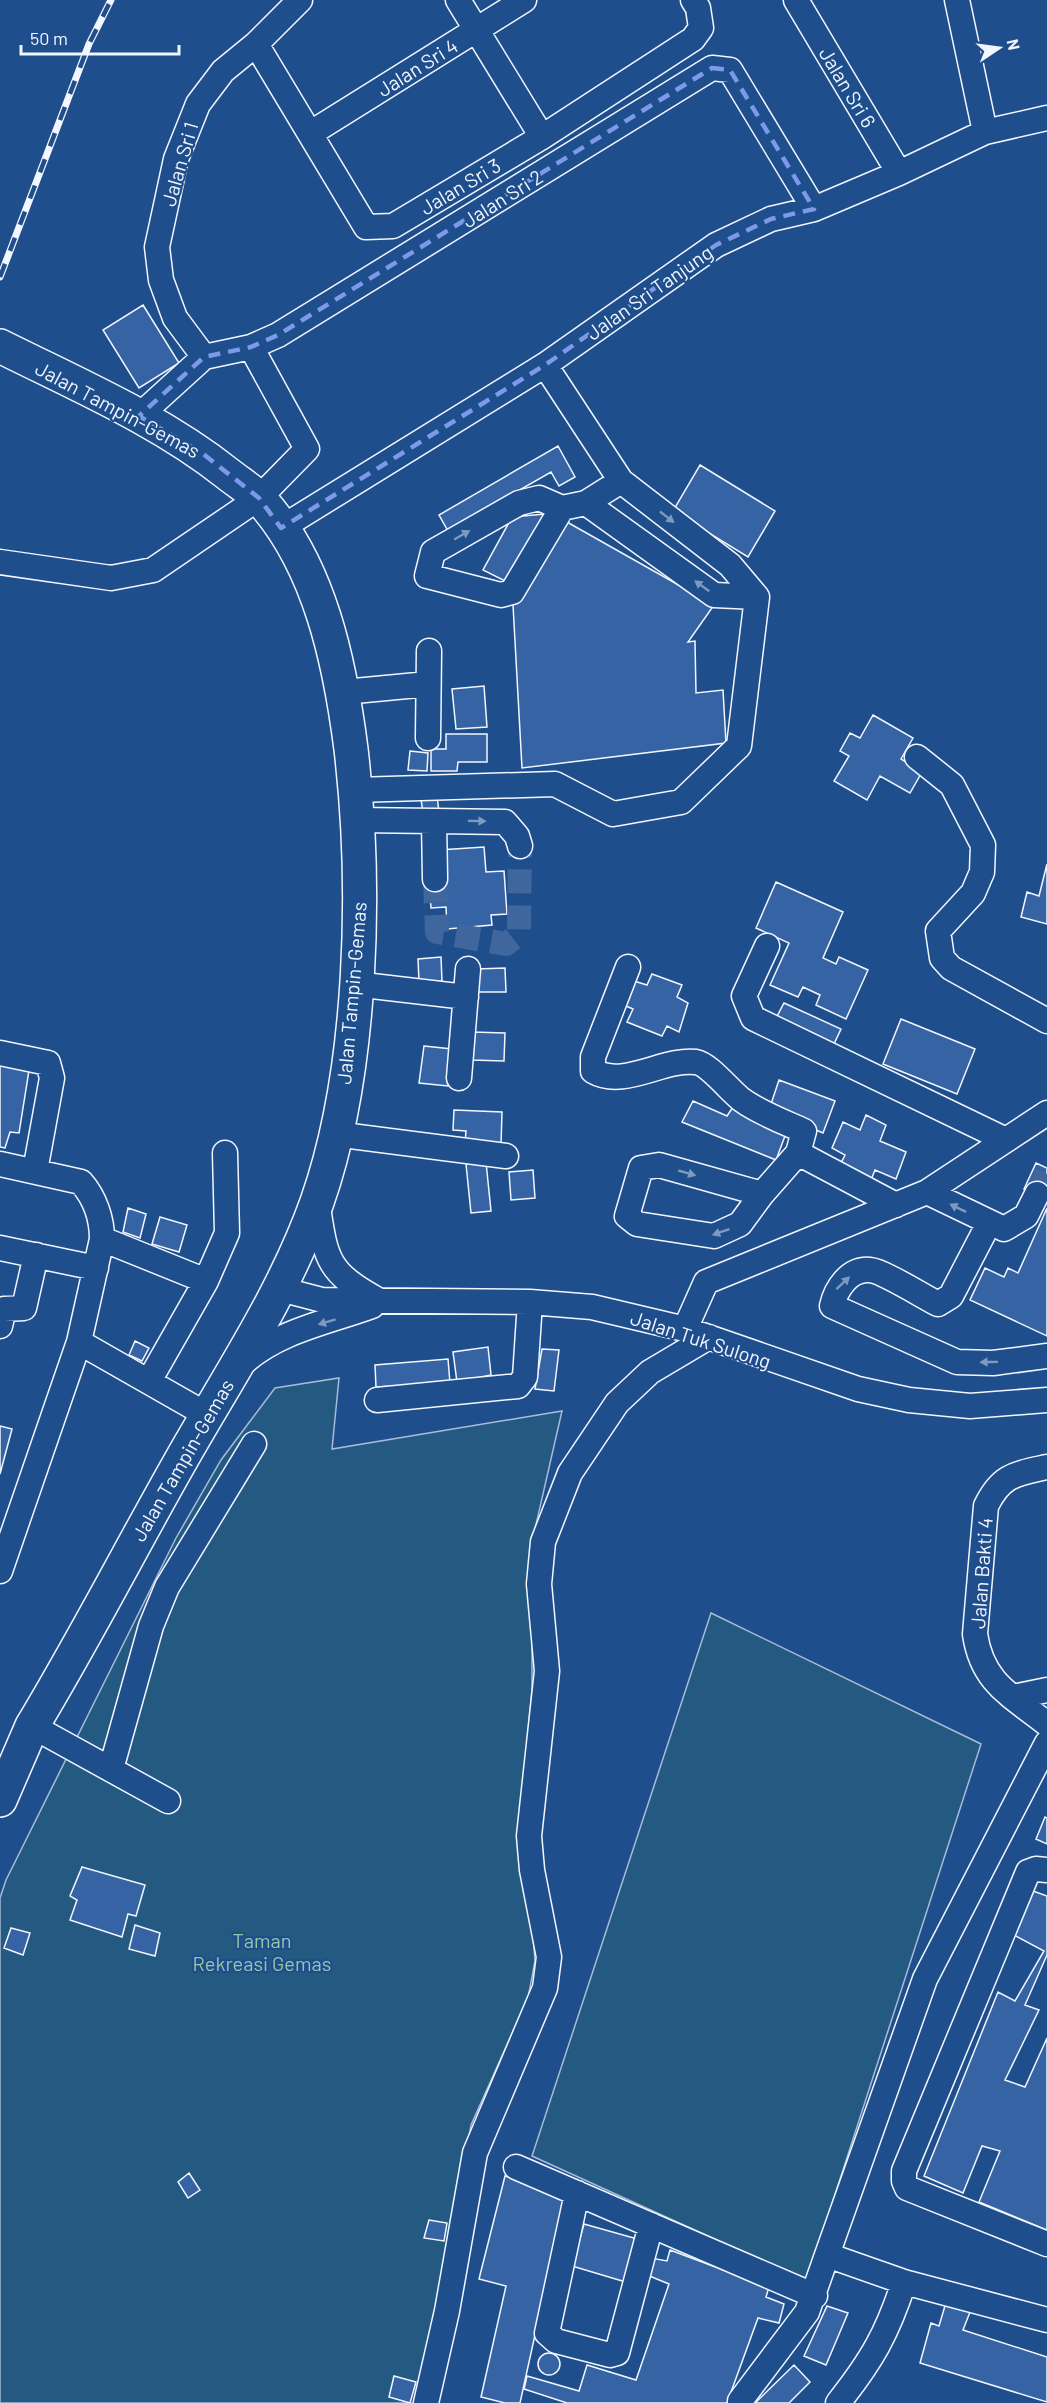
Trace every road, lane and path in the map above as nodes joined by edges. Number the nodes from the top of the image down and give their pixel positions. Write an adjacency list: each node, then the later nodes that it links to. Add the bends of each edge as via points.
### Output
1 (300, 0): 8 (street, Jalan Sri 1)
2 (494, 0): 7 (street)
3 (524, 0): 7 (street, Jalan Sri 4)
4 (693, 0): 12 (street, Jalan Sri 3, via 701,28 693,39)
5 (796, 0): 13 (street, Jalan Sri 6)
6 (957, 0): 11 (street)
7 (468, 15): 10 (street); 12 (street)
8 (256, 44): 10 (street, Jalan Sri 3); 17 (street, Jalan Sri 1, via 223,71 198,104 176,159 157,247 161,280 175,318)
9 (1047, 118): 11 (street, Jalan Sri Tanjung)
10 (307, 127): 12 (street, Jalan Sri 3, via 366,227 379,228 393,226)
11 (985, 132): 13 (street, Jalan Sri Tanjung)
12 (542, 137)
13 (899, 173): 14 (street, Jalan Sri Tanjung)
14 (814, 209): 16 (street, Jalan Sri 2, via 730,70 712,68 289,328); 18 (street, Jalan Sri Tanjung, via 771,219 716,245)
15 (0, 346): 19 (highway, Jalan Tampin-Gemas)
16 (251, 347): 17 (street, Jalan Sri 2); 21 (street, via 307,449)
17 (204, 357): 19 (street)
18 (545, 365): 20 (street); 24 (street, Jalan Sri Tanjung)
19 (140, 416): 21 (highway, Jalan Tampin-Gemas, via 202,453)
20 (621, 481): 22 (street); 26 (street, one-way to 26, via 730,565)
21 (259, 498): 24 (highway, Jalan Tampin-Gemas); 25 (street, via 153,570 111,578)
22 (586, 503): 23 (street); 26 (street, one-way to 22, via 714,595)
23 (562, 508): 23 (street, one-way to 23, via 512,592 501,595 427,576 433,552 519,503 538,498)
24 (281, 528): 29 (highway, Jalan Tampin-Gemas, via 314,588)
25 (0, 562)
26 (757, 597): 32 (street, via 739,746 681,802 613,814 555,784)
27 (429, 651): 28 (street)
28 (428, 684): 29 (street); 30 (street)
29 (344, 692): 32 (highway, Jalan Tampin-Gemas)
30 (428, 738)
31 (917, 758): 41 (street, via 952,785 983,845 982,872 973,893 938,932 942,958 951,968)
32 (357, 805): 33 (street); 39 (highway, Jalan Tampin-Gemas, via 360,901)
33 (434, 821): 34 (street, one-way to 34, via 505,822); 35 (street)
34 (520, 846)
35 (435, 879)
36 (767, 946): 46 (street, via 744,996 753,1017)
37 (628, 968): 48 (street, via 593,1057 593,1071 603,1077 617,1077 676,1061 700,1062 743,1101 804,1131)
38 (468, 969): 40 (street)
39 (355, 984): 40 (street); 45 (highway, Jalan Tampin-Gemas, via 349,1058)
40 (466, 997): 43 (street)
41 (1047, 1021)
42 (0, 1053): 51 (street, via 48,1063 52,1078)
43 (459, 1078)
44 (1047, 1113): 46 (street)
45 (335, 1134): 49 (street); 55 (highway, Jalan Tampin-Gemas)
46 (1006, 1140): 52 (street)
47 (225, 1153): 62 (street, via 227,1233)
48 (798, 1153): 53 (street); 56 (street)
49 (506, 1156)
50 (0, 1164): 51 (street)
51 (35, 1171): 58 (street, via 81,1182 90,1192 102,1224)
52 (927, 1192): 56 (street); 57 (street, one-way to 52)
53 (762, 1194): 53 (street, one-way to 53, via 740,1224 714,1236 637,1224 627,1216 641,1168 659,1165)
54 (1037, 1194): 57 (street, via 1026,1216 1004,1228)
55 (317, 1202): 63 (highway, Jalan Tampin-Gemas); 64 (street, via 328,1256 338,1273)
56 (896, 1205): 67 (street, via 706,1282)
57 (989, 1223): 70 (street, one-way to 57, via 993,1363 957,1362 832,1306 836,1289 856,1271 871,1270 938,1304 951,1296)
58 (102, 1239): 61 (street); 62 (street)
59 (0, 1248): 60 (street)
60 (36, 1255): 61 (street); 66 (street, via 24,1308 4,1309)
61 (96, 1268): 69 (street)
62 (206, 1281): 72 (street)
63 (280, 1289): 64 (street, Jalan Tuk Sulong, via 322,1300); 71 (highway, Jalan Tampin-Gemas)
64 (382, 1302): 65 (street, Jalan Tuk Sulong); 71 (street, one-way to 71, via 275,1340)
65 (530, 1302): 67 (street, Jalan Tuk Sulong, via 592,1307); 74 (street, via 525,1377 518,1386)
66 (0, 1326)
67 (685, 1329): 68 (street, Jalan Tuk Sulong)
68 (710, 1337): 73 (street, Jalan Tuk Sulong, via 786,1367 909,1400 970,1406); 97 (street, via 650,1372 617,1402 570,1473 543,1542 539,1584 547,1671 529,1836 549,1957 545,1988 475,2153)
69 (80, 1342): 72 (street); 78 (street)
70 (1047, 1356)
71 (234, 1370): 75 (highway, Jalan Tampin-Gemas)
72 (149, 1381): 75 (street)
73 (1047, 1400)
74 (377, 1401)
75 (207, 1415): 82 (highway, Jalan Tampin-Gemas)
76 (254, 1444): 84 (street, via 166,1587)
77 (1047, 1467): 80 (street, Jalan Bakti 4, via 1004,1479 986,1506 975,1634 986,1673)
78 (0, 1571)
79 (1047, 1690): 80 (street)
80 (1013, 1697): 81 (street, Jalan Bakti 4)
81 (1047, 1724)
82 (32, 1726): 84 (street); 85 (highway, Jalan Tampin-Gemas)
83 (1047, 1743): 92 (street, via 925,1979)
84 (111, 1769): 86 (street)
85 (0, 1800)
86 (168, 1800)
87 (1047, 1870): 91 (street, via 1028,1872 904,2171 904,2181 907,2188)
88 (516, 2167): 89 (street)
89 (577, 2193): 90 (street); 90 (street, via 547,2333 556,2341 610,2355 617,2353)
90 (651, 2225): 94 (street)
91 (1047, 2244)
92 (827, 2255): 93 (street); 94 (street)
93 (904, 2282): 95 (street); 98 (street, via 891,2323 870,2362)
94 (815, 2296): 96 (street, via 802,2321)
95 (1047, 2320)
96 (740, 2401)
97 (426, 2403)
98 (838, 2403)

